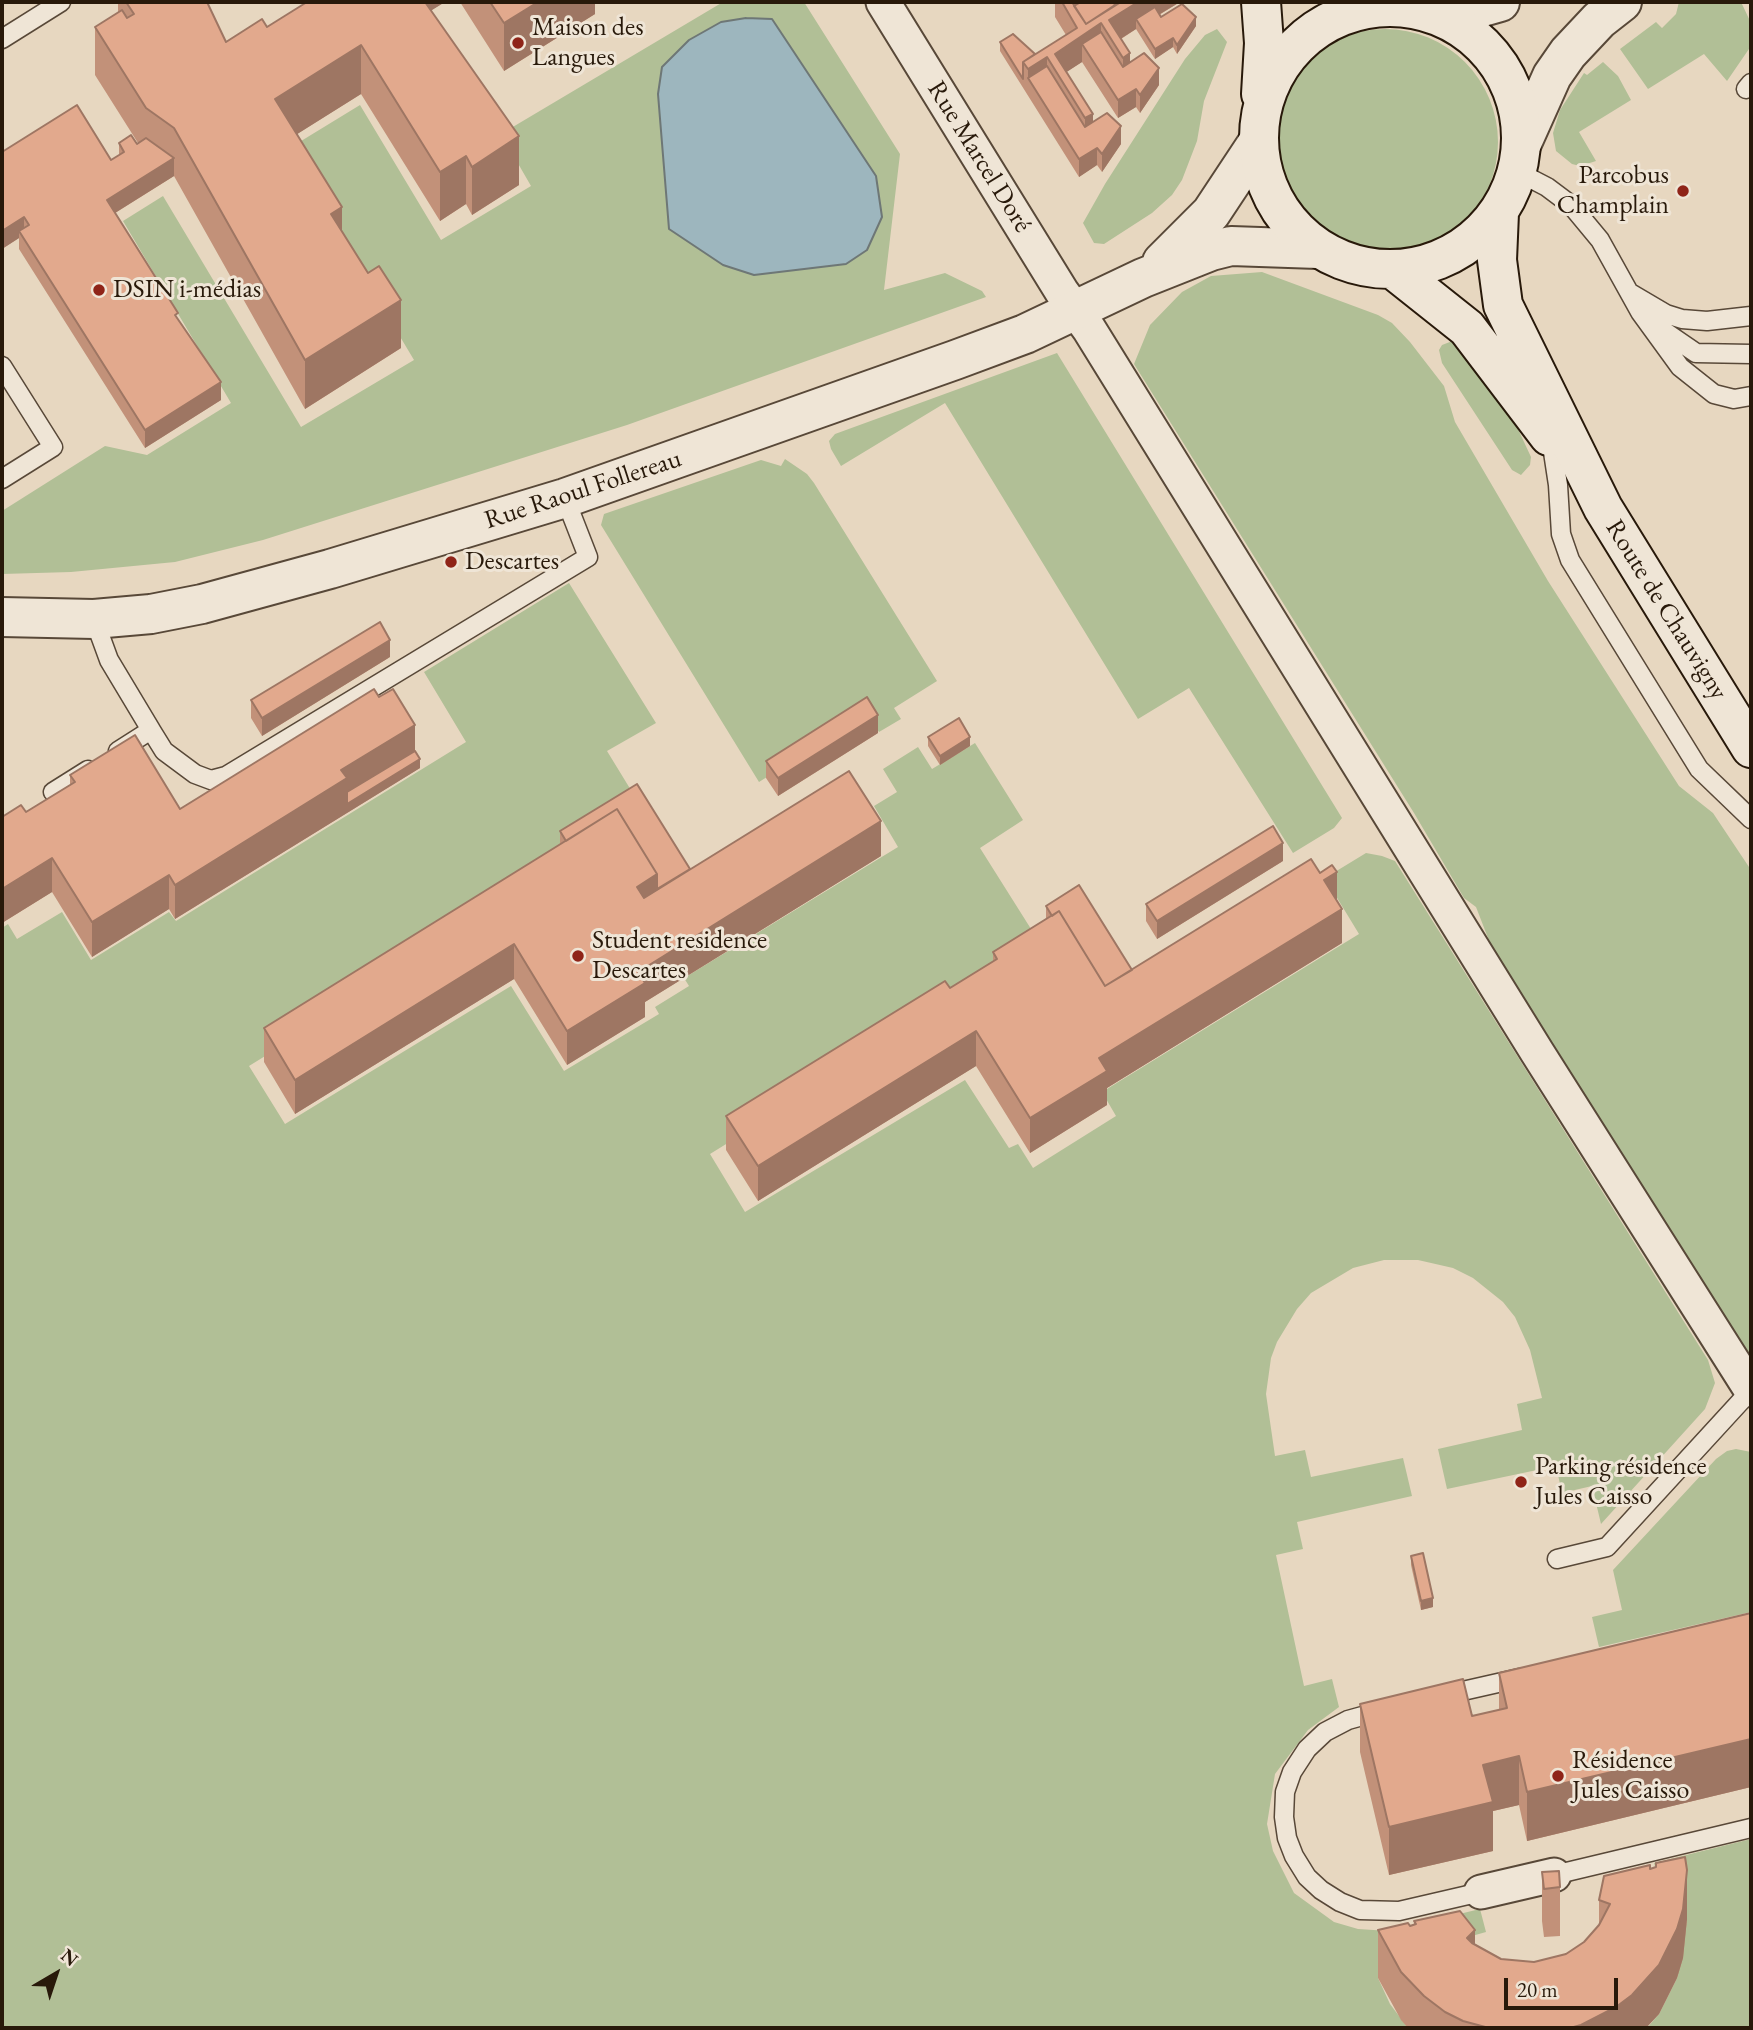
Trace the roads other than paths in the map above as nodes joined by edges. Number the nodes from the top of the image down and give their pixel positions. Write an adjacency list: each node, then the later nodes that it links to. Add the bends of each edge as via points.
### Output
1 (61, 2): 8 (lane)
2 (883, 2): 16 (street, Rue Marcel Doré)
3 (1261, 2): 9 (main road, via 1264,43)
4 (1500, 2): 7 (main road)
5 (1622, 2): 10 (main road, via 1599,20 1552,76)
6 (1384, 4): 7 (main road); 9 (main road, via 1350,12 1310,34 1290,52 1270,85)
7 (1444, 18): 10 (main road, via 1482,44 1505,74 1519,111)
8 (2, 39)
9 (1259, 130): 12 (main road, via 1262,166 1276,204 1289,223); 14 (main road, Rue Raoul Follereau, via 1202,225)
10 (1520, 157): 11 (main road); 15 (lane, via 1600,240)
11 (1499, 213): 13 (main road, via 1454,254); 25 (main road, via 1497,260 1503,305)
12 (1318, 248): 13 (main road, via 1365,268); 14 (main road, Rue Raoul Follereau, via 1231,246)
13 (1394, 270): 22 (main road, via 1467,328)
14 (1143, 278): 16 (main road, Rue Raoul Follereau)
15 (1626, 290): 17 (lane); 18 (lane, via 1682,319)
16 (1076, 311): 24 (main road, Rue Raoul Follereau, via 956,360); 32 (street, Rue Marcel Doré)
17 (1640, 312): 19 (lane, via 1696,353); 21 (lane, via 1697,383 1734,399)
18 (1751, 316)
19 (1751, 354)
20 (2, 366): 23 (lane, via 53,447)
21 (1751, 396)
22 (1551, 439): 25 (main road); 31 (lane, via 1561,534 1570,560 1699,769)
23 (2, 479)
24 (565, 498): 27 (main road, Rue Raoul Follereau, via 202,604); 28 (lane, via 588,557 226,776 211,780 195,774 164,751)
25 (1603, 508): 29 (main road, Route de Chauvigny)
26 (2, 617): 27 (main road, Rue Raoul Follereau)
27 (94, 619): 28 (lane, via 109,660)
28 (151, 730): 30 (lane)
29 (1751, 748)
30 (53, 792)
31 (1751, 819)
32 (1751, 1390): 33 (lane, via 1607,1548)
33 (1557, 1559)
34 (1536, 1674): 35 (lane)
35 (1430, 1699)
36 (1404, 1705): 39 (lane, via 1348,1720 1307,1749 1285,1792 1290,1847 1307,1877 1321,1890 1360,1910 1399,1911)
37 (1751, 1828): 38 (lane)
38 (1554, 1875): 39 (street)
39 (1481, 1892)

